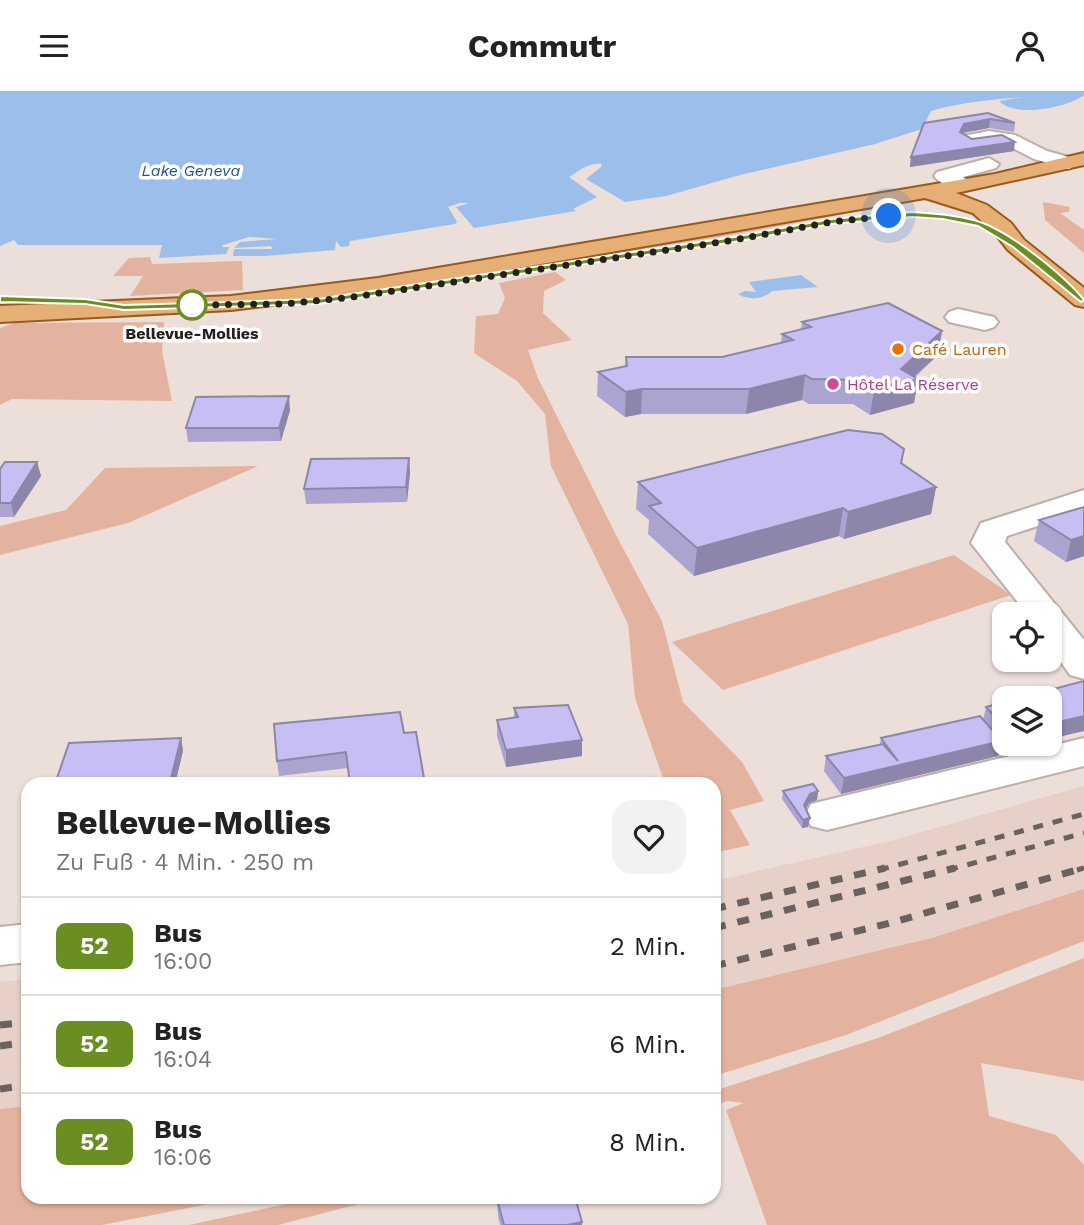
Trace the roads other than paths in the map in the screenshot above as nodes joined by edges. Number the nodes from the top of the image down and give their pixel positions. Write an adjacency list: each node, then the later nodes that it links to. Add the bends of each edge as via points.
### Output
1 (970, 140): 2 (street, via 1006,137 1037,153)
2 (1080, 163): 4 (main road); 5 (main road)
3 (989, 164): 5 (street, via 944,176)
4 (1041, 183): 5 (main road); 6 (main road, via 1005,201 998,210)
5 (938, 201): 6 (main road); 6 (main road, via 980,209); 8 (main road); 8 (main road, via 734,240 365,296 285,304)
6 (1010, 236): 7 (main road)
7 (1084, 300)
8 (231, 303): 9 (main road, via 124,308)
9 (3, 306)
10 (958, 317): 11 (street)
11 (985, 322)
12 (1084, 500): 13 (street, via 993,530 988,543)
13 (1065, 633)
14 (1084, 752): 15 (street)
15 (827, 815)
16 (21, 944): 17 (street)
17 (0, 946)

